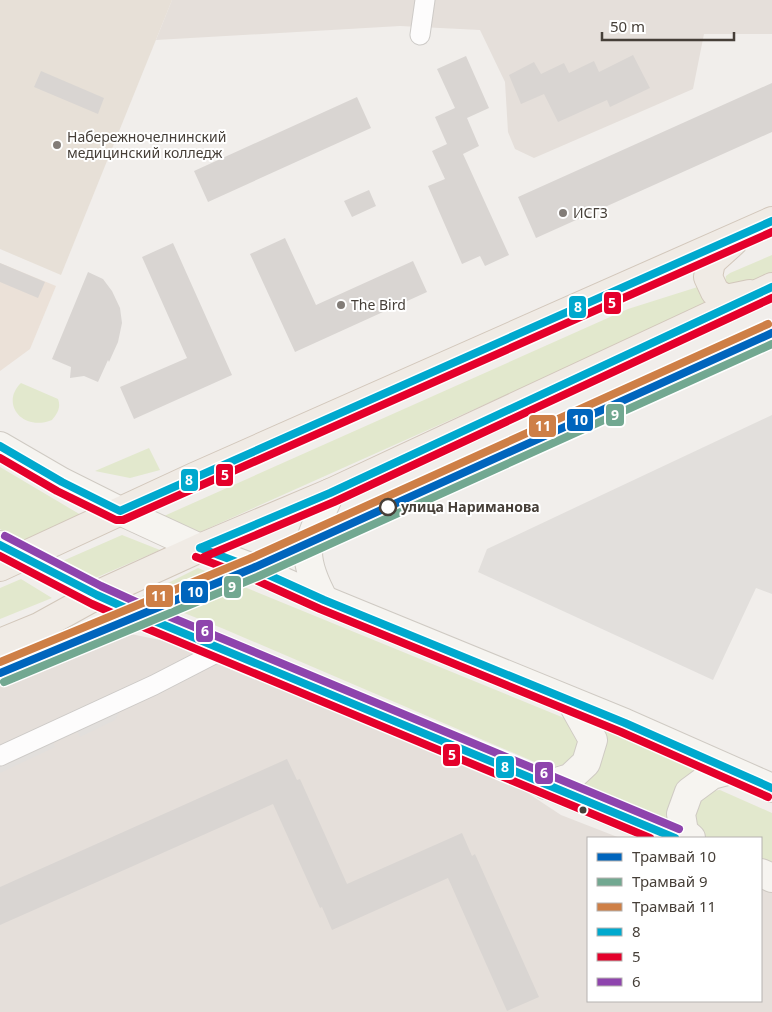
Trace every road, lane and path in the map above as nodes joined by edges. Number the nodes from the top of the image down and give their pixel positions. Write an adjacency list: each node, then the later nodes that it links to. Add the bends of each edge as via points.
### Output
1 (425, 0): 2 (street)
2 (420, 35)
3 (772, 221): 4 (main road)
4 (740, 236): 5 (main road, via 711,262 708,277 715,292 726,299); 8 (main road)
5 (769, 289): 7 (main road)
6 (0, 446): 8 (main road)
7 (330, 493): 9 (main road); 12 (main road, via 308,553 316,586)
8 (120, 511): 9 (main road); 10 (main road)
9 (200, 548): 11 (main road); 12 (main road)
10 (7, 556): 11 (main road)
11 (97, 595): 13 (main road, via 39,627); 14 (main road)
12 (324, 600): 15 (main road)
13 (0, 643)
14 (222, 650): 16 (street); 18 (main road)
15 (571, 701): 17 (main road); 18 (main road, via 593,740 586,764 570,778)
16 (0, 756)
17 (731, 770): 19 (main road); 21 (main road, via 712,775 689,792 681,814 684,832)
18 (546, 785): 20 (main road)
19 (772, 788)
20 (673, 837)
21 (690, 837)

